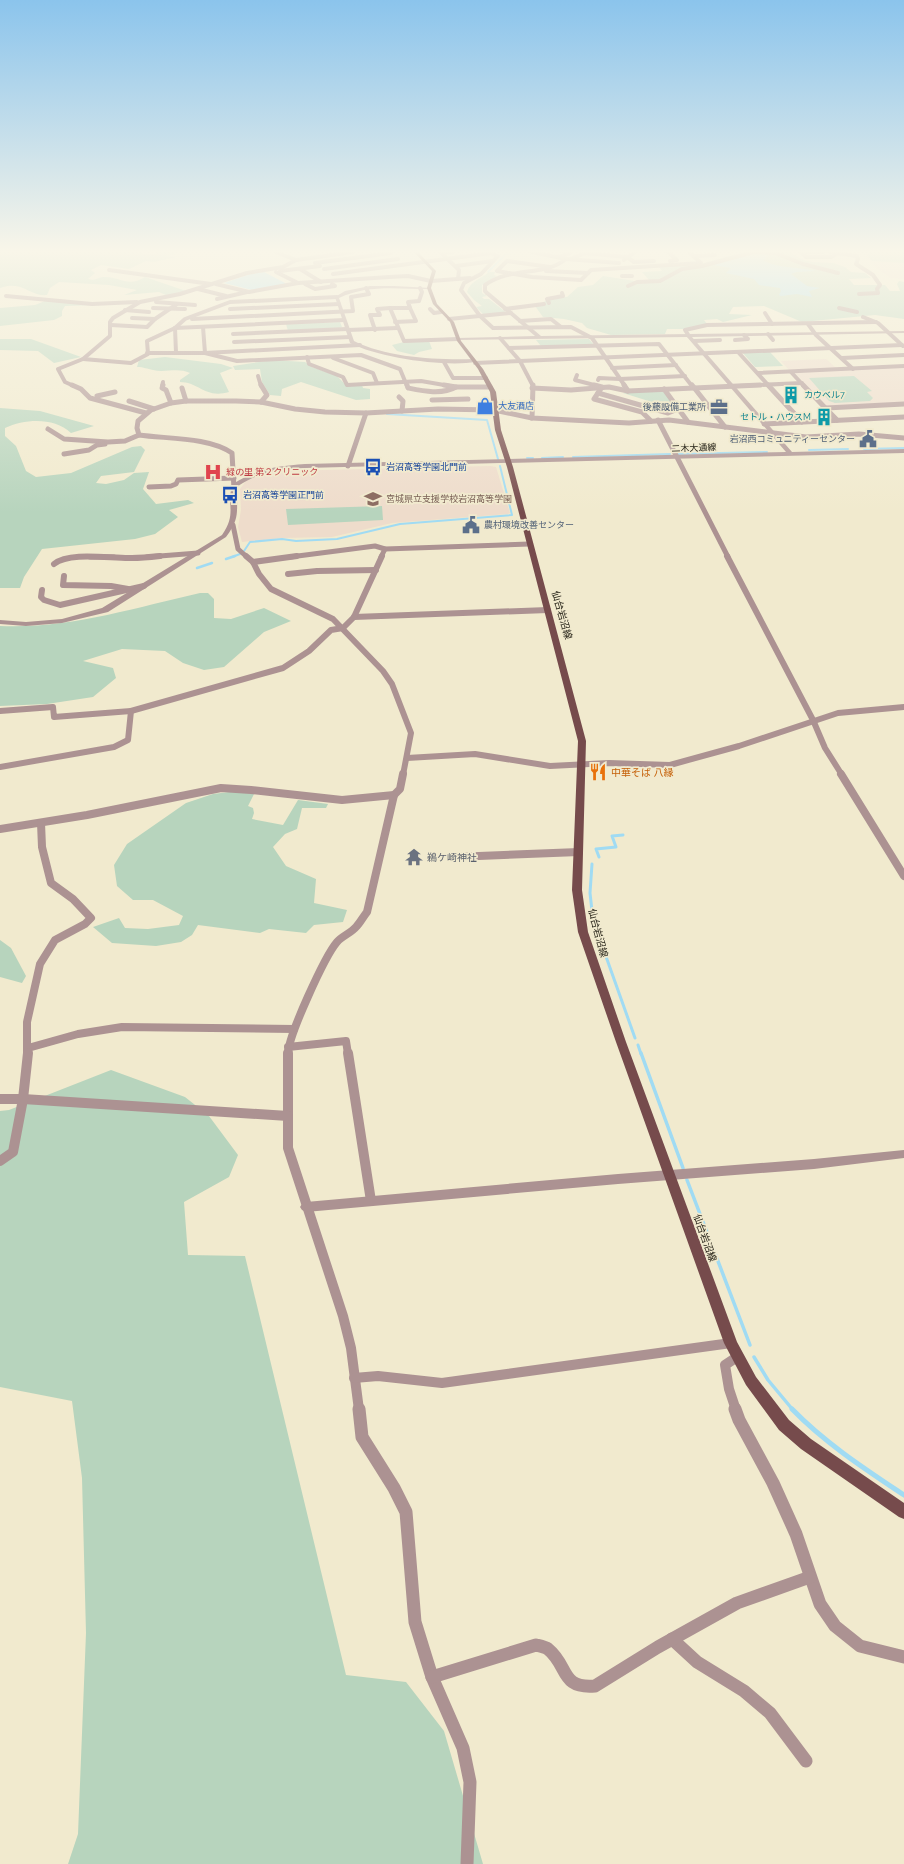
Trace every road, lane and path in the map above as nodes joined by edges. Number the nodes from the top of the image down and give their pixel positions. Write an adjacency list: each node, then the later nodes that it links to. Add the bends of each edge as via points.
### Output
1 (106, 339): 41 (street)
2 (151, 339): 31 (street, via 147,341)
3 (176, 339): 32 (street)
4 (204, 339): 33 (street)
5 (234, 339): 18 (street)
6 (351, 339): 18 (street); 19 (street, via 352,344); 20 (street)
7 (403, 339): 8 (street, via 404,341)
8 (458, 339): 45 (main road, 仙台岩沼線)
9 (501, 339): 24 (street)
10 (533, 339): 25 (street)
11 (593, 339): 23 (street)
12 (748, 339): 16 (street)
13 (820, 339): 27 (street)
14 (894, 339): 21 (street)
15 (720, 340): 17 (street)
16 (735, 340)
17 (694, 341): 28 (street)
18 (234, 342): 29 (street)
19 (345, 346): 20 (street); 22 (street)
20 (360, 346): 44 (street, via 402,358)
21 (903, 346): 27 (street)
22 (325, 347): 29 (street); 37 (street)
23 (599, 347): 25 (street); 34 (street, via 659,344); 38 (street)
24 (509, 348): 25 (street); 42 (street)
25 (538, 348)
26 (726, 348): 28 (street)
27 (830, 348): 30 (street); 40 (street)
28 (701, 351): 30 (street); 34 (street); 65 (street)
29 (235, 352): 33 (street)
30 (738, 352): 52 (street)
31 (147, 353): 32 (street); 41 (street, via 131,363)
32 (176, 353): 33 (street)
33 (205, 353): 39 (street, via 237,361)
34 (668, 354): 38 (street); 47 (street)
35 (904, 355): 36 (street)
36 (893, 356): 40 (street); 48 (street)
37 (328, 357): 39 (street); 59 (street, via 361,355 400,369); 61 (street, via 373,373)
38 (605, 357): 42 (street); 49 (street)
39 (307, 358): 61 (street, via 309,364 343,377 347,384)
40 (842, 358): 50 (street)
41 (83, 359): 43 (street)
42 (520, 361): 45 (street); 69 (street, via 533,384)
43 (75, 362): 46 (street); 78 (street, via 58,369 60,376 65,382 82,389)
44 (444, 362): 45 (street); 60 (street, via 453,378)
45 (475, 362): 60 (main road, 仙台岩沼線)
46 (99, 365)
47 (676, 365): 49 (street); 55 (street)
48 (904, 366): 50 (street)
49 (612, 368): 56 (street)
50 (853, 369): 51 (street)
51 (791, 372): 52 (street); 62 (street)
52 (758, 373): 63 (street)
53 (577, 375): 67 (street, via 575,380)
54 (258, 376): 84 (street, via 267,395)
55 (685, 376): 56 (street); 70 (street)
56 (620, 379): 57 (street); 73 (street)
57 (598, 380)
58 (163, 382): 85 (street, via 162,388 166,390)
59 (405, 382): 61 (street); 66 (street, via 425,381); 72 (street, via 408,388)
60 (488, 382): 66 (street); 92 (main road, 仙台岩沼線, via 494,398)
61 (377, 383)
62 (802, 383): 63 (street); 88 (street)
63 (768, 385): 65 (street); 103 (street)
64 (84, 386): 76 (street)
65 (732, 386): 70 (street); 104 (street)
66 (456, 387): 72 (street, via 452,390)
67 (602, 387): 69 (street, via 571,390); 73 (street, via 609,386); 75 (street)
68 (182, 388): 83 (street)
69 (532, 388): 98 (street)
70 (694, 388): 71 (street); 105 (street)
71 (664, 389): 73 (street); 90 (street)
72 (436, 391): 81 (street)
73 (628, 391)
74 (114, 392): 76 (street)
75 (598, 393): 96 (street); 101 (street, via 594,399 642,412)
76 (97, 396): 78 (street)
77 (399, 397): 91 (street, via 403,401)
78 (92, 398): 94 (street)
79 (468, 399): 81 (street)
80 (432, 400): 81 (street)
81 (439, 400)
82 (128, 401): 89 (street)
83 (186, 401): 84 (street); 85 (street)
84 (262, 402): 95 (street, via 310,411)
85 (172, 403): 89 (street)
86 (387, 404): 93 (street)
87 (904, 404): 88 (street)
88 (826, 408): 100 (street)
89 (154, 409): 94 (street)
90 (678, 409): 96 (street); 102 (street)
91 (402, 410): 92 (street); 93 (street)
92 (494, 410): 98 (street); 115 (main road, 仙台岩沼線)
93 (386, 412): 95 (street)
94 (146, 413): 108 (street, via 138,422)
95 (366, 413): 116 (street)
96 (668, 413): 99 (street)
97 (904, 417): 100 (street)
98 (532, 418): 101 (street, via 629,423)
99 (658, 420): 101 (street); 102 (street); 114 (street)
100 (837, 420): 103 (street)
101 (651, 421)
102 (688, 422): 105 (street)
103 (802, 422): 104 (street)
104 (764, 424): 107 (street)
105 (725, 427): 107 (street)
106 (48, 429): 110 (street, via 64,438)
107 (772, 433): 109 (street, via 806,437 859,434); 113 (street)
108 (139, 435): 110 (street); 117 (street, via 224,447 232,453)
109 (904, 438)
110 (116, 443): 112 (street)
111 (904, 452): 113 (street, 二木大通線)
112 (64, 454)
113 (790, 454): 114 (street, 二木大通線)
114 (676, 458): 115 (street, 二木大通線); 141 (street)
115 (509, 462): 116 (street, 二木大通線); 121 (main road, 仙台岩沼線)
116 (348, 466): 119 (street, 二木大通線, via 269,470 251,474 235,485)
117 (234, 478): 118 (street, via 178,480 171,486); 119 (street)
118 (149, 487)
119 (234, 489): 120 (street)
120 (233, 525): 123 (street, via 224,536); 124 (street, via 238,549)
121 (529, 544): 122 (street); 134 (main road, 仙台岩沼線)
122 (385, 549): 124 (street, via 375,546 346,548); 126 (street)
123 (198, 553): 125 (street, via 131,558 101,556 60,559); 129 (street)
124 (253, 562): 137 (street, via 271,589 333,619)
125 (54, 564)
126 (376, 570): 127 (street); 135 (street)
127 (288, 574)
128 (64, 576): 130 (street, via 63,585)
129 (147, 585): 131 (street); 136 (street, via 105,610 79,618 36,624)
130 (82, 587): 131 (street, via 110,584); 133 (street)
131 (129, 589): 133 (street)
132 (42, 590): 133 (street, via 42,597 51,604)
133 (82, 601)
134 (548, 610): 135 (street); 143 (main road, 仙台岩沼線, via 577,718 582,741)
135 (354, 617): 137 (street)
136 (0, 622)
137 (343, 628): 140 (street, via 331,630 310,651 283,668); 142 (street, via 392,684 410,733)
138 (904, 707): 141 (street, via 838,713)
139 (0, 711): 140 (street, via 53,707 54,717)
140 (131, 711): 144 (street, via 128,740 122,744)
141 (813, 720): 143 (street, via 739,746 670,765 610,763); 150 (street, via 825,748)
142 (407, 758): 143 (street, via 475,754 550,766); 145 (street, via 400,789)
143 (582, 766): 148 (main road, 仙台岩沼線)
144 (0, 767)
145 (394, 795): 146 (street, via 342,800 244,788 221,788); 151 (street, via 367,912 356,927 337,942)
146 (41, 823): 147 (street); 153 (street, via 42,847 51,883 74,899 90,918 86,924 55,940 40,964 27,1022)
147 (0, 829)
148 (579, 852): 149 (street); 159 (main road, 仙台岩沼線, via 577,890 583,932)
149 (454, 856)
150 (904, 876)
151 (294, 1029): 152 (street); 153 (street, via 122,1027 78,1034)
152 (288, 1047): 156 (street); 160 (street, via 346,1041)
153 (28, 1048): 155 (street)
154 (0, 1099): 155 (street)
155 (22, 1099): 156 (street); 158 (street, via 13,1152)
156 (288, 1116): 161 (street, via 288,1148)
157 (904, 1154): 159 (street)
158 (0, 1161)
159 (669, 1175): 160 (street); 162 (main road, 仙台岩沼線)
160 (371, 1201): 161 (street)
161 (306, 1206): 164 (street, via 343,1316 351,1348)
162 (731, 1343): 163 (main road, 仙台岩沼線); 164 (street, via 442,1383 378,1376)
163 (737, 1357): 165 (main road, 仙台岩沼線, via 751,1381 784,1425 806,1444); 166 (street, via 725,1364 729,1389 739,1420 773,1483 796,1534)
164 (354, 1378): 169 (street, via 362,1437 406,1512 415,1622)
165 (904, 1512)
166 (810, 1577): 167 (street, via 737,1603); 168 (street, via 820,1604 835,1626 860,1646)
167 (672, 1639): 169 (street, via 595,1686 583,1688 571,1682 547,1649 536,1645); 170 (street, via 697,1662 744,1691 770,1713)
168 (904, 1657)
169 (432, 1677): 171 (street, via 463,1748 470,1782)
170 (806, 1761)
171 (467, 1864)

